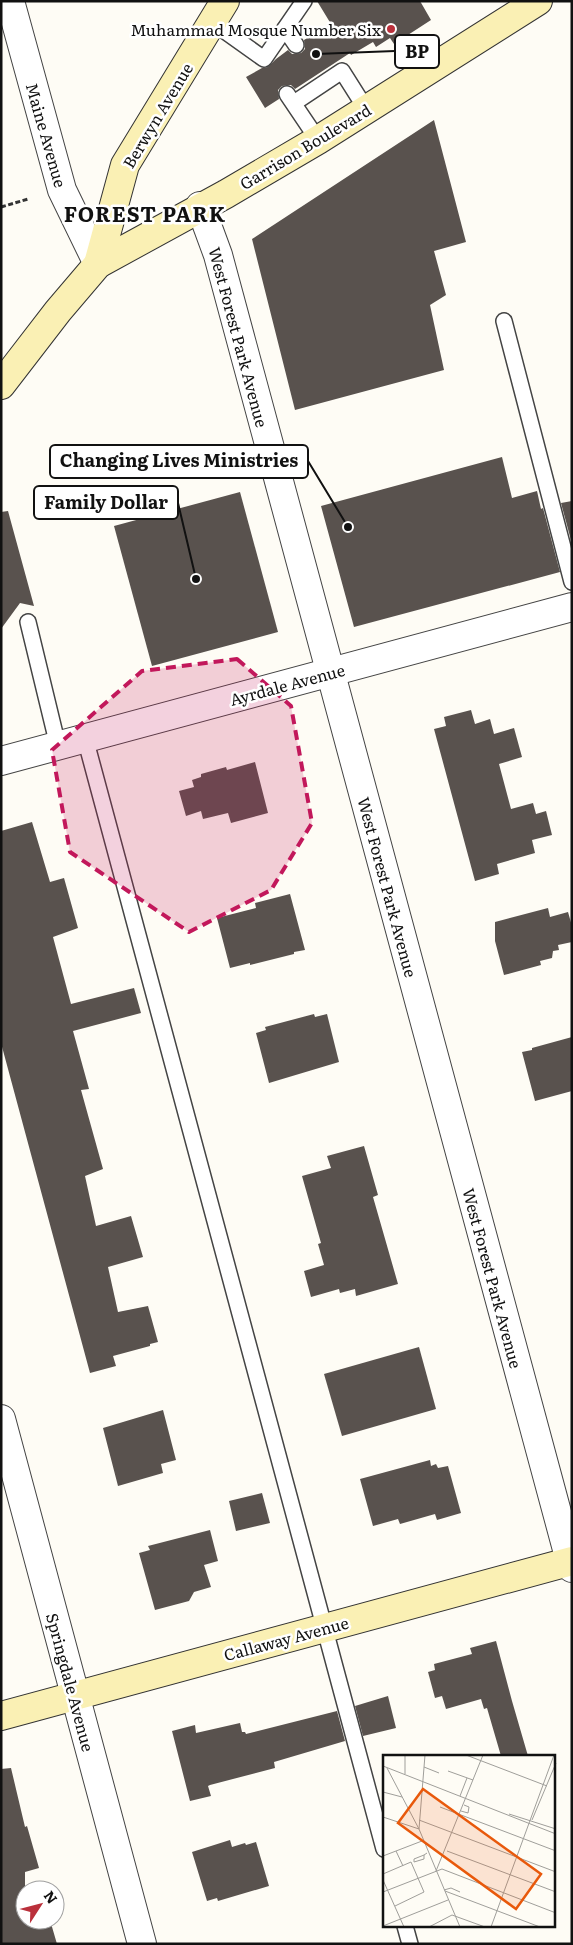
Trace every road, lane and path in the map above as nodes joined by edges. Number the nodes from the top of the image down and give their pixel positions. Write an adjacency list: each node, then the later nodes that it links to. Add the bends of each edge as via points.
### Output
1 (10, 1): 12 (street, Maine Avenue, via 62,190)
2 (304, 1): 5 (lane)
3 (538, 1): 7 (main road, Garrison Boulevard)
4 (219, 12): 5 (lane, via 266,62); 12 (main road, Berwyn Avenue, via 125,165)
5 (285, 29): 6 (lane)
6 (296, 45)
7 (366, 109): 8 (main road, Garrison Boulevard); 8 (lane, via 342,71 319,80 290,98)
8 (318, 140): 10 (main road, Garrison Boulevard)
9 (28, 199): 11 (path)
10 (200, 206): 12 (main road, Garrison Boulevard); 18 (street, West Forest Park Avenue, via 218,255)
11 (1, 207)
12 (98, 264): 14 (main road, Garrison Boulevard)
13 (504, 321): 15 (lane)
14 (1, 385)
15 (572, 582)
16 (572, 608): 18 (street, Ayrdale Avenue)
17 (28, 622): 20 (lane)
18 (330, 672): 19 (street, Ayrdale Avenue); 23 (street, West Forest Park Avenue)
19 (85, 738): 20 (street, Ayrdale Avenue); 24 (lane)
20 (58, 746): 21 (street, Ayrdale Avenue)
21 (1, 761)
22 (1, 1419): 25 (street, Springdale Avenue)
23 (571, 1564): 24 (main road, Callaway Avenue)
24 (324, 1628): 25 (main road, Callaway Avenue); 27 (lane)
25 (75, 1696): 26 (main road, Callaway Avenue); 29 (street, Springdale Avenue)
26 (1, 1716)
27 (383, 1845)
28 (406, 1928): 30 (lane)
29 (142, 1944)
30 (410, 1944)

